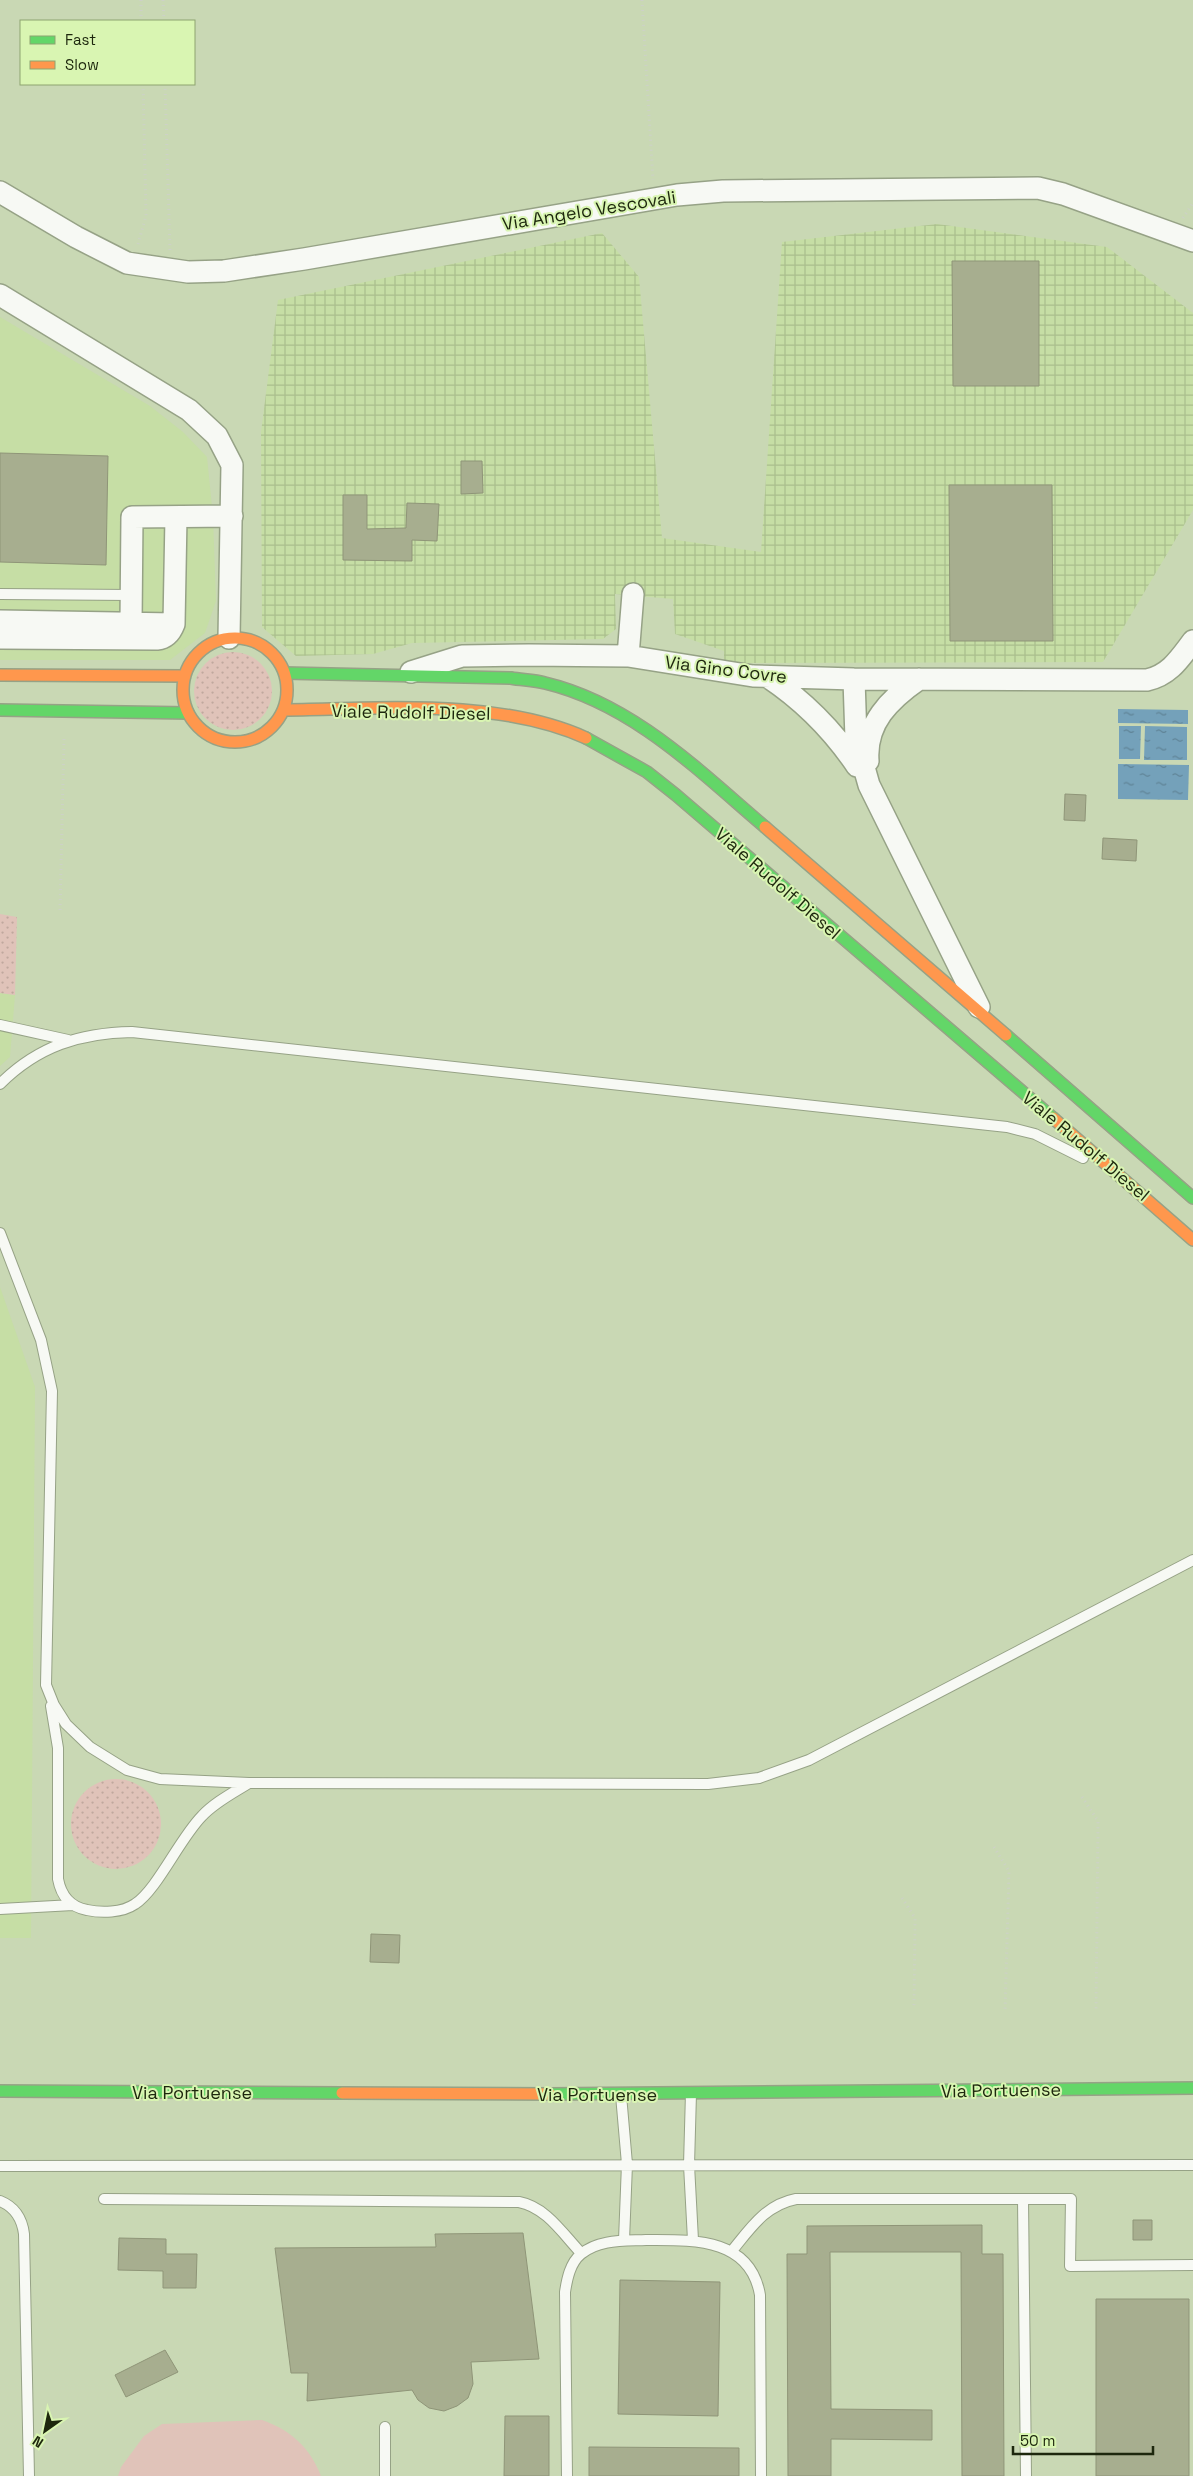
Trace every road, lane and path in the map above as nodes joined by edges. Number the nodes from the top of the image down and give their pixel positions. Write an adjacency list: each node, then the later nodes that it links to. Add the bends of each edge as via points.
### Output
1 (141, 0): 4 (path)
2 (163, 0): 5 (path)
3 (642, 0): 9 (path)
4 (141, 20)
5 (164, 20)
6 (143, 85): 11 (path, via 146,216 140,241)
7 (165, 85): 12 (path, via 170,261)
8 (0, 192): 11 (street, Via Angelo Vescovali)
9 (654, 198): 10 (street, Via Angelo Vescovali, via 723,191 1030,187 1063,194); 12 (street, Via Angelo Vescovali, via 224,271)
10 (1193, 241)
11 (127, 263): 12 (street, Via Angelo Vescovali)
12 (160, 270)
13 (0, 295): 14 (street, via 189,410 217,436 232,465)
14 (232, 516): 15 (street); 23 (street)
15 (176, 517): 18 (street, via 132,517); 21 (street)
16 (0, 594): 18 (lane)
17 (632, 594): 25 (street)
18 (131, 595): 20 (street)
19 (0, 621): 20 (street)
20 (131, 623): 21 (street)
21 (174, 624): 22 (street, via 169,634 157,639)
22 (0, 638)
23 (229, 638): 26 (street, via 247,639 263,646); 29 (street, via 201,650)
24 (1193, 641): 32 (street, Via Gino Covre, via 1170,670 1155,678)
25 (628, 656): 28 (street, Via Gino Covre, via 473,655 451,658); 30 (street, Via Gino Covre)
26 (285, 673): 28 (street, Viale Rudolf Diesel); 35 (street, via 288,686)
27 (0, 675): 29 (street)
28 (401, 675): 41 (street, Viale Rudolf Diesel, via 528,679 571,691 625,717 691,764)
29 (185, 676): 36 (street, via 183,688)
30 (768, 676): 31 (street, Via Gino Covre); 39 (street, via 823,721)
31 (854, 679): 32 (street, Via Gino Covre); 39 (street, via 856,740)
32 (919, 679): 39 (street, via 890,702 872,727 867,748)
33 (0, 710): 34 (street)
34 (79, 710): 36 (street); 37 (lane)
35 (284, 710): 36 (street, via 275,725 262,735 246,741 229,742 198,727); 47 (street, Viale Rudolf Diesel, via 416,709 514,715 568,730 622,756 683,801)
36 (188, 713)
37 (10, 722)
38 (64, 738): 40 (path)
39 (870, 785): 41 (street)
40 (60, 910)
41 (982, 1014): 45 (street, Viale Rudolf Diesel)
42 (4, 1025): 43 (lane)
43 (68, 1040): 44 (lane, via 33,1058); 47 (lane, via 99,1034 151,1034 1007,1127 1051,1141)
44 (0, 1084)
45 (1148, 1158): 46 (lane); 48 (street, Viale Rudolf Diesel)
46 (1193, 1188)
47 (1141, 1192): 50 (street, Viale Rudolf Diesel)
48 (1193, 1198)
49 (0, 1233): 52 (lane, via 41,1340 52,1391)
50 (1193, 1240)
51 (1193, 1560): 53 (lane, via 809,1760 759,1778 708,1784)
52 (46, 1685): 53 (lane, via 54,1705 73,1732 99,1754 127,1770 172,1781); 57 (lane, via 58,1748 58,1879 63,1896)
53 (249, 1783): 57 (lane, via 214,1805 198,1820 146,1894 133,1906 97,1912)
54 (1082, 1797): 61 (path, via 1098,1821)
55 (994, 1846): 60 (path, via 1009,1871)
56 (902, 1898): 59 (path, via 915,1918)
57 (73, 1906): 58 (lane)
58 (0, 1909)
59 (914, 2009)
60 (1005, 2012)
61 (1096, 2012)
62 (1193, 2088): 64 (street, Via Portuense)
63 (0, 2091): 65 (street, Via Portuense)
64 (691, 2093): 65 (street, Via Portuense); 68 (lane)
65 (621, 2094): 66 (lane)
66 (627, 2164): 68 (lane); 69 (lane); 73 (lane)
67 (1193, 2164): 68 (lane)
68 (689, 2165): 74 (lane)
69 (0, 2166)
70 (104, 2199): 76 (lane, via 518,2202 543,2212)
71 (1023, 2199): 75 (lane, via 796,2199 765,2212); 77 (lane, via 1071,2199 1070,2266); 83 (lane)
72 (0, 2201): 79 (lane, via 20,2217 24,2234)
73 (624, 2240): 74 (lane); 76 (lane, via 602,2244)
74 (693, 2240): 75 (lane)
75 (731, 2252): 82 (lane, via 751,2268 760,2295)
76 (581, 2253): 81 (lane, via 569,2271 565,2292)
77 (1193, 2265)
78 (385, 2426): 80 (lane)
79 (29, 2476)
80 (385, 2476)
81 (567, 2476)
82 (761, 2476)
83 (1026, 2476)

